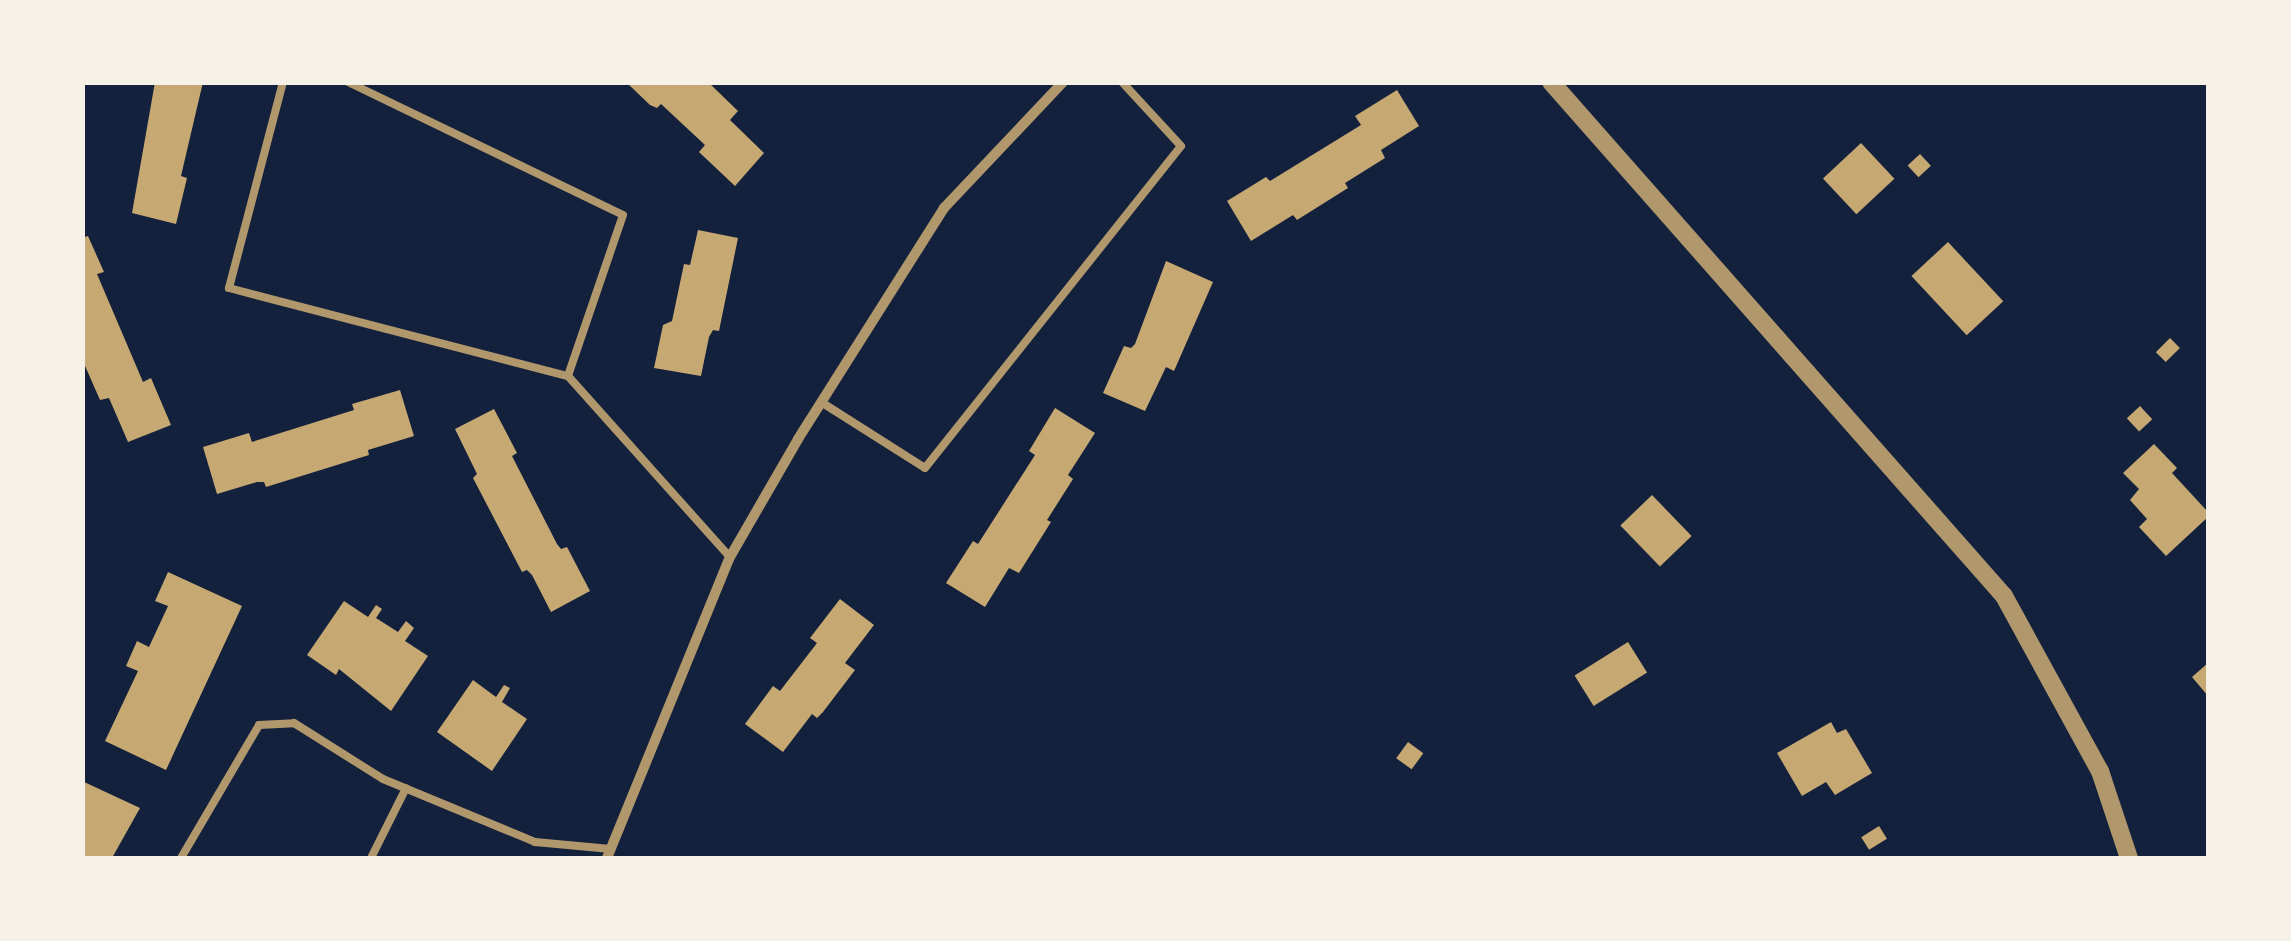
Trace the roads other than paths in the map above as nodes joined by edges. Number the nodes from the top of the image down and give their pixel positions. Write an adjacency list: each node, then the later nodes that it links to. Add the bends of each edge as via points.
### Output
1 (283, 82): 6 (lane, via 229,288)
2 (348, 82): 6 (lane, via 623,215)
3 (1063, 82): 7 (street, via 944,208)
4 (1122, 82): 7 (lane, via 1181,146 924,468)
5 (1551, 82): 13 (street, via 2004,596 2100,771)
6 (568, 376): 8 (lane)
7 (820, 402): 8 (street)
8 (730, 557): 10 (street)
9 (406, 788): 10 (lane, via 536,842); 11 (lane, via 294,723 260,726); 12 (lane)
10 (609, 854)
11 (181, 858)
12 (371, 858)
13 (2128, 858)

